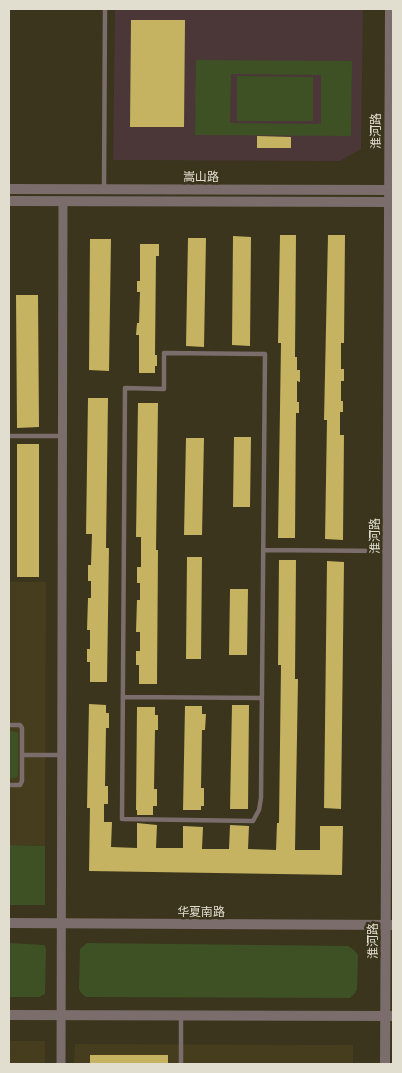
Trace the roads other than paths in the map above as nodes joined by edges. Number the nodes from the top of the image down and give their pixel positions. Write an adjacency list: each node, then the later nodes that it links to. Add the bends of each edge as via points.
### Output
1 (105, 9): 4 (lane)
2 (390, 9): 5 (street, 淮河路)
3 (9, 189): 4 (street, 嵩山路)
4 (104, 189): 5 (street, 嵩山路)
5 (391, 190): 8 (street, 淮河路)
6 (9, 201): 7 (street, 嵩山路)
7 (63, 201): 8 (street, 嵩山路); 10 (street)
8 (391, 202): 12 (street, 淮河路)
9 (9, 436): 10 (lane)
10 (63, 436): 18 (street)
11 (263, 550): 12 (lane); 14 (lane, via 265,354 164,352 164,389 125,388); 15 (lane)
12 (387, 550): 13 (street, 淮河路)
13 (390, 566): 22 (street, 淮河路)
14 (123, 697): 15 (lane); 15 (lane, via 122,819 253,821 261,798)
15 (262, 698)
16 (9, 724): 17 (lane, via 22,728)
17 (22, 755): 18 (lane); 19 (lane, via 22,782)
18 (62, 755): 21 (street)
19 (9, 785)
20 (9, 923): 21 (street, 华夏南路)
21 (61, 924): 22 (street, 华夏南路); 24 (street)
22 (389, 925): 26 (street, 淮河路)
23 (9, 1015): 24 (street)
24 (61, 1015): 25 (street); 27 (street)
25 (181, 1016): 26 (street); 28 (lane)
26 (389, 1016): 29 (street, 淮河路)
27 (60, 1064)
28 (180, 1064)
29 (385, 1064)

